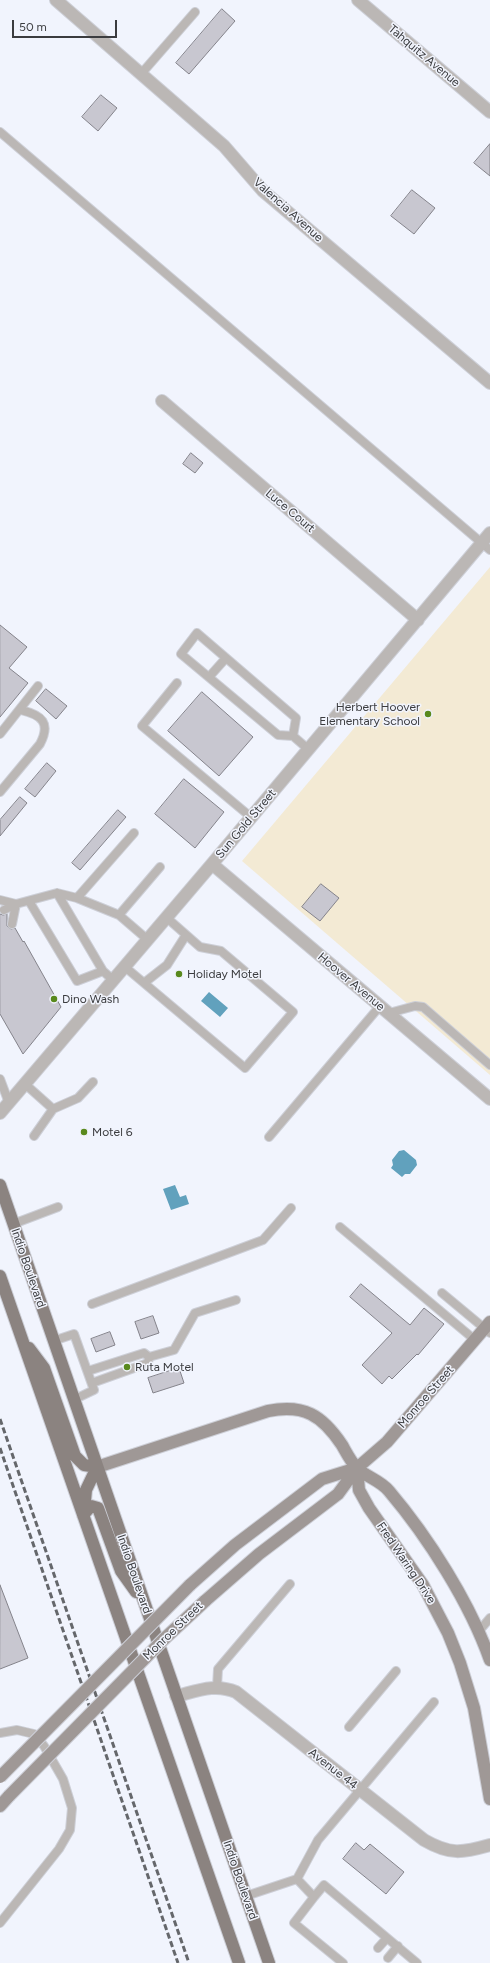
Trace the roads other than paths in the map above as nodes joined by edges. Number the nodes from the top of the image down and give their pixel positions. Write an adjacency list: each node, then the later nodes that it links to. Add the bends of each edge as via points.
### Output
1 (56, 0): 4 (street, Valencia Avenue)
2 (358, 0): 5 (street, Tahquitz Avenue)
3 (195, 12): 4 (lane)
4 (141, 74): 7 (street, Valencia Avenue, via 224,146 263,191)
5 (490, 112)
6 (0, 132): 10 (lane)
7 (490, 383)
8 (162, 402): 11 (street, Luce Court)
9 (490, 533): 10 (street, Sun Gold Street)
10 (486, 547): 11 (street, Sun Gold Street)
11 (418, 620): 19 (street, Sun Gold Street)
12 (226, 658): 13 (lane); 13 (lane, via 197,633 181,654); 18 (lane, via 296,718)
13 (210, 677): 18 (lane, via 278,735)
14 (177, 683): 21 (lane, via 142,726)
15 (38, 686): 16 (lane)
16 (21, 710): 17 (lane); 20 (lane, via 32,712 42,720 46,729 40,744)
17 (0, 734)
18 (293, 736): 19 (lane)
19 (308, 750): 21 (street, Sun Gold Street)
20 (0, 792)
21 (252, 818): 23 (street, Sun Gold Street)
22 (134, 833): 26 (lane)
23 (212, 864): 32 (street, Sun Gold Street); 40 (street, Hoover Avenue)
24 (160, 867): 31 (lane)
25 (57, 892): 26 (lane); 28 (lane); 37 (lane)
26 (77, 898): 31 (lane)
27 (0, 900): 29 (lane)
28 (30, 901): 29 (lane); 37 (lane, via 77,981)
29 (16, 904): 30 (lane); 33 (lane)
30 (4, 910)
31 (119, 915): 35 (lane)
32 (167, 918): 34 (lane); 35 (street, Sun Gold Street)
33 (12, 924)
34 (186, 935): 39 (lane, via 167,965); 39 (lane, via 200,947 221,951 293,1012 245,1068)
35 (148, 940): 36 (street, Sun Gold Street)
36 (125, 967): 38 (street, Sun Gold Street); 39 (lane)
37 (102, 971): 38 (lane)
38 (113, 980): 44 (street, Sun Gold Street)
39 (144, 983)
40 (384, 1010): 41 (lane, via 423,1007); 45 (street, Hoover Avenue); 50 (lane)
41 (490, 1065)
42 (0, 1079): 46 (lane)
43 (93, 1082): 47 (lane, via 78,1098)
44 (25, 1084): 46 (street, Sun Gold Street); 47 (lane)
45 (490, 1099)
46 (8, 1103): 48 (street, Sun Gold Street)
47 (53, 1109): 49 (lane)
48 (0, 1113)
49 (34, 1136)
50 (269, 1137)
51 (0, 1185): 54 (main road, Indio Boulevard)
52 (58, 1207): 54 (lane)
53 (291, 1208): 59 (lane, via 263,1240)
54 (13, 1224): 63 (main road, Indio Boulevard)
55 (340, 1227): 62 (lane)
56 (0, 1276): 61 (main road)
57 (442, 1293): 60 (lane)
58 (236, 1300): 64 (lane, via 195,1313 174,1350)
59 (92, 1304)
60 (488, 1328): 62 (main road, Monroe Street)
61 (21, 1336): 68 (main road, via 44,1368 75,1456 84,1465); 70 (main road)
62 (475, 1340): 69 (main road, Monroe Street, via 387,1442)
63 (53, 1341): 65 (lane, via 74,1334); 67 (main road, Indio Boulevard)
64 (149, 1357): 65 (lane, via 144,1353); 66 (lane, via 148,1363)
65 (88, 1371): 66 (lane)
66 (92, 1383): 67 (lane, via 94,1390)
67 (74, 1400): 68 (main road, Indio Boulevard)
68 (97, 1467): 69 (main road, Fred Waring Drive, via 268,1411 294,1408 310,1413 322,1422); 70 (main road, via 86,1490); 72 (main road, Indio Boulevard)
69 (357, 1468): 74 (main road, Fred Waring Drive, via 388,1490 452,1582); 82 (main road, Monroe Street, bridge, via 322,1479 235,1545 190,1585); 84 (main road, Fred Waring Drive, via 359,1490 423,1585 448,1633 474,1708); 85 (main road, Monroe Street, bridge, via 338,1494 259,1554 204,1601)
70 (83, 1515): 72 (main road, via 91,1506 98,1508 121,1571); 96 (main road)
71 (290, 1584): 77 (lane, via 218,1669)
72 (145, 1605): 78 (main road, Indio Boulevard)
73 (490, 1618): 74 (lane)
74 (478, 1632): 75 (main road, Fred Waring Drive)
75 (490, 1660)
76 (396, 1671): 80 (lane)
77 (217, 1687): 78 (street, Avenue 44); 83 (street, Avenue 44, via 236,1692)
78 (176, 1696): 88 (main road, Indio Boulevard)
79 (434, 1702): 83 (lane)
80 (349, 1727)
81 (0, 1733): 90 (lane, via 17,1730 34,1734 63,1779 72,1808 70,1830 59,1849)
82 (0, 1777)
83 (360, 1789): 86 (street, Avenue 44, via 424,1840 438,1848 468,1852); 87 (lane, via 318,1840)
84 (490, 1799)
85 (0, 1806)
86 (490, 1844)
87 (297, 1879): 88 (lane); 89 (lane)
88 (246, 1896): 97 (main road, Indio Boulevard)
89 (314, 1897): 91 (lane, via 324,1885); 98 (lane, via 294,1923)
90 (0, 1923)
91 (387, 1938): 92 (lane); 93 (lane)
92 (398, 1946): 94 (lane); 95 (lane)
93 (378, 1948)
94 (388, 1958)
95 (415, 1962)
96 (239, 1963)
97 (269, 1963)
98 (343, 1963)

